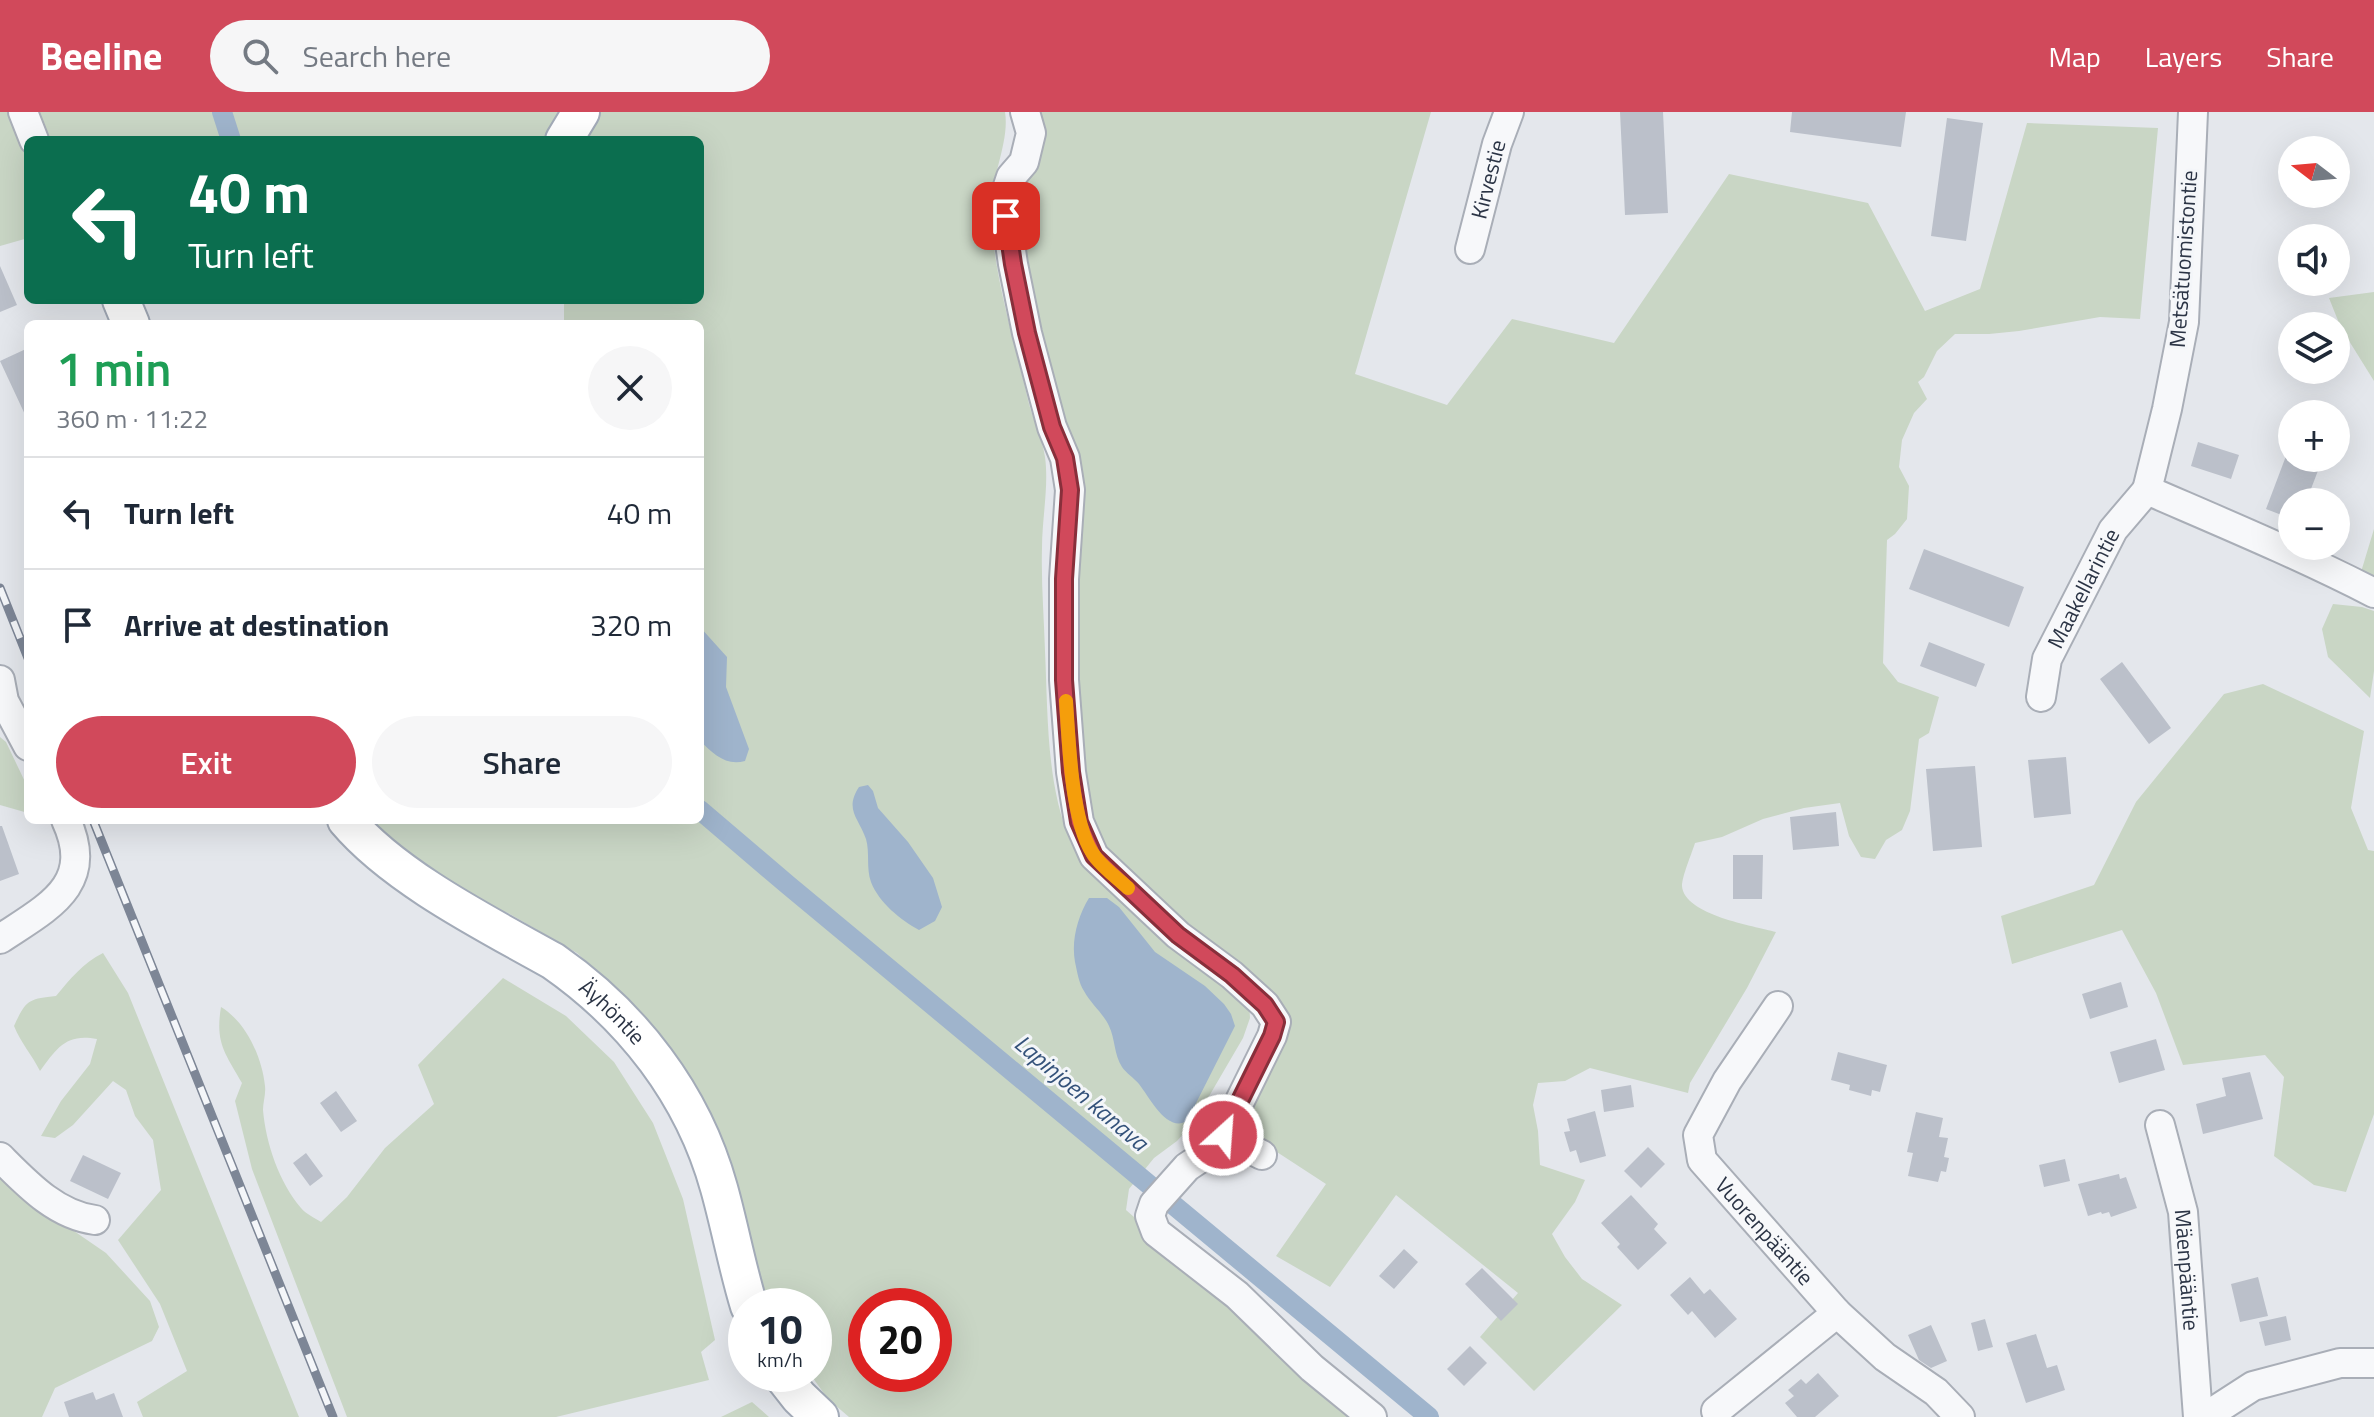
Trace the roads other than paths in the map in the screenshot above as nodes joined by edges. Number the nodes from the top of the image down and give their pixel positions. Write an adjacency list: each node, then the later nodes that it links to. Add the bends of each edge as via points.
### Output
1 (23, 112): 6 (street)
2 (581, 112): 7 (main road)
3 (1025, 112): 19 (street, via 1031,133 1024,162 1006,192 1006,216 1027,333 1070,490 1064,680 1079,822 1094,856 1178,935 1265,1005 1276,1022)
4 (1509, 112): 8 (street, Kirvestie)
5 (2193, 112): 9 (street, Metsätuomistontie, via 2184,322)
6 (32, 136)
7 (566, 136)
8 (1470, 249)
9 (2147, 490): 10 (street); 12 (street, Maakellarintie, via 2113,530 2047,659)
10 (2374, 593)
11 (0, 680): 13 (street, via 4,701)
12 (2041, 697)
13 (24, 738)
14 (67, 824): 16 (street, via 76,858 70,883 59,897)
15 (350, 824): 23 (main road, Äyhöntie, via 435,892 572,974 638,1037 683,1101 704,1145)
16 (0, 939)
17 (1778, 1006): 24 (street, Vuorenpääntie, via 1698,1135 1702,1160)
18 (2160, 1125): 31 (street, Mäenpääntie, via 2183,1212)
19 (1223, 1135): 20 (street); 27 (street, via 1162,1194 1150,1216 1156,1232 1237,1295 1312,1368)
20 (1262, 1155)
21 (0, 1157): 22 (street, via 59,1209)
22 (95, 1220)
23 (744, 1288)
24 (1837, 1313): 28 (street); 30 (street, Vuorenpääntie)
25 (2374, 1363): 32 (street, via 2340,1363 2253,1386)
26 (795, 1392): 29 (main road)
27 (1369, 1410)
28 (1716, 1411)
29 (820, 1417)
30 (1960, 1417)
31 (2198, 1417)
32 (2205, 1417)

